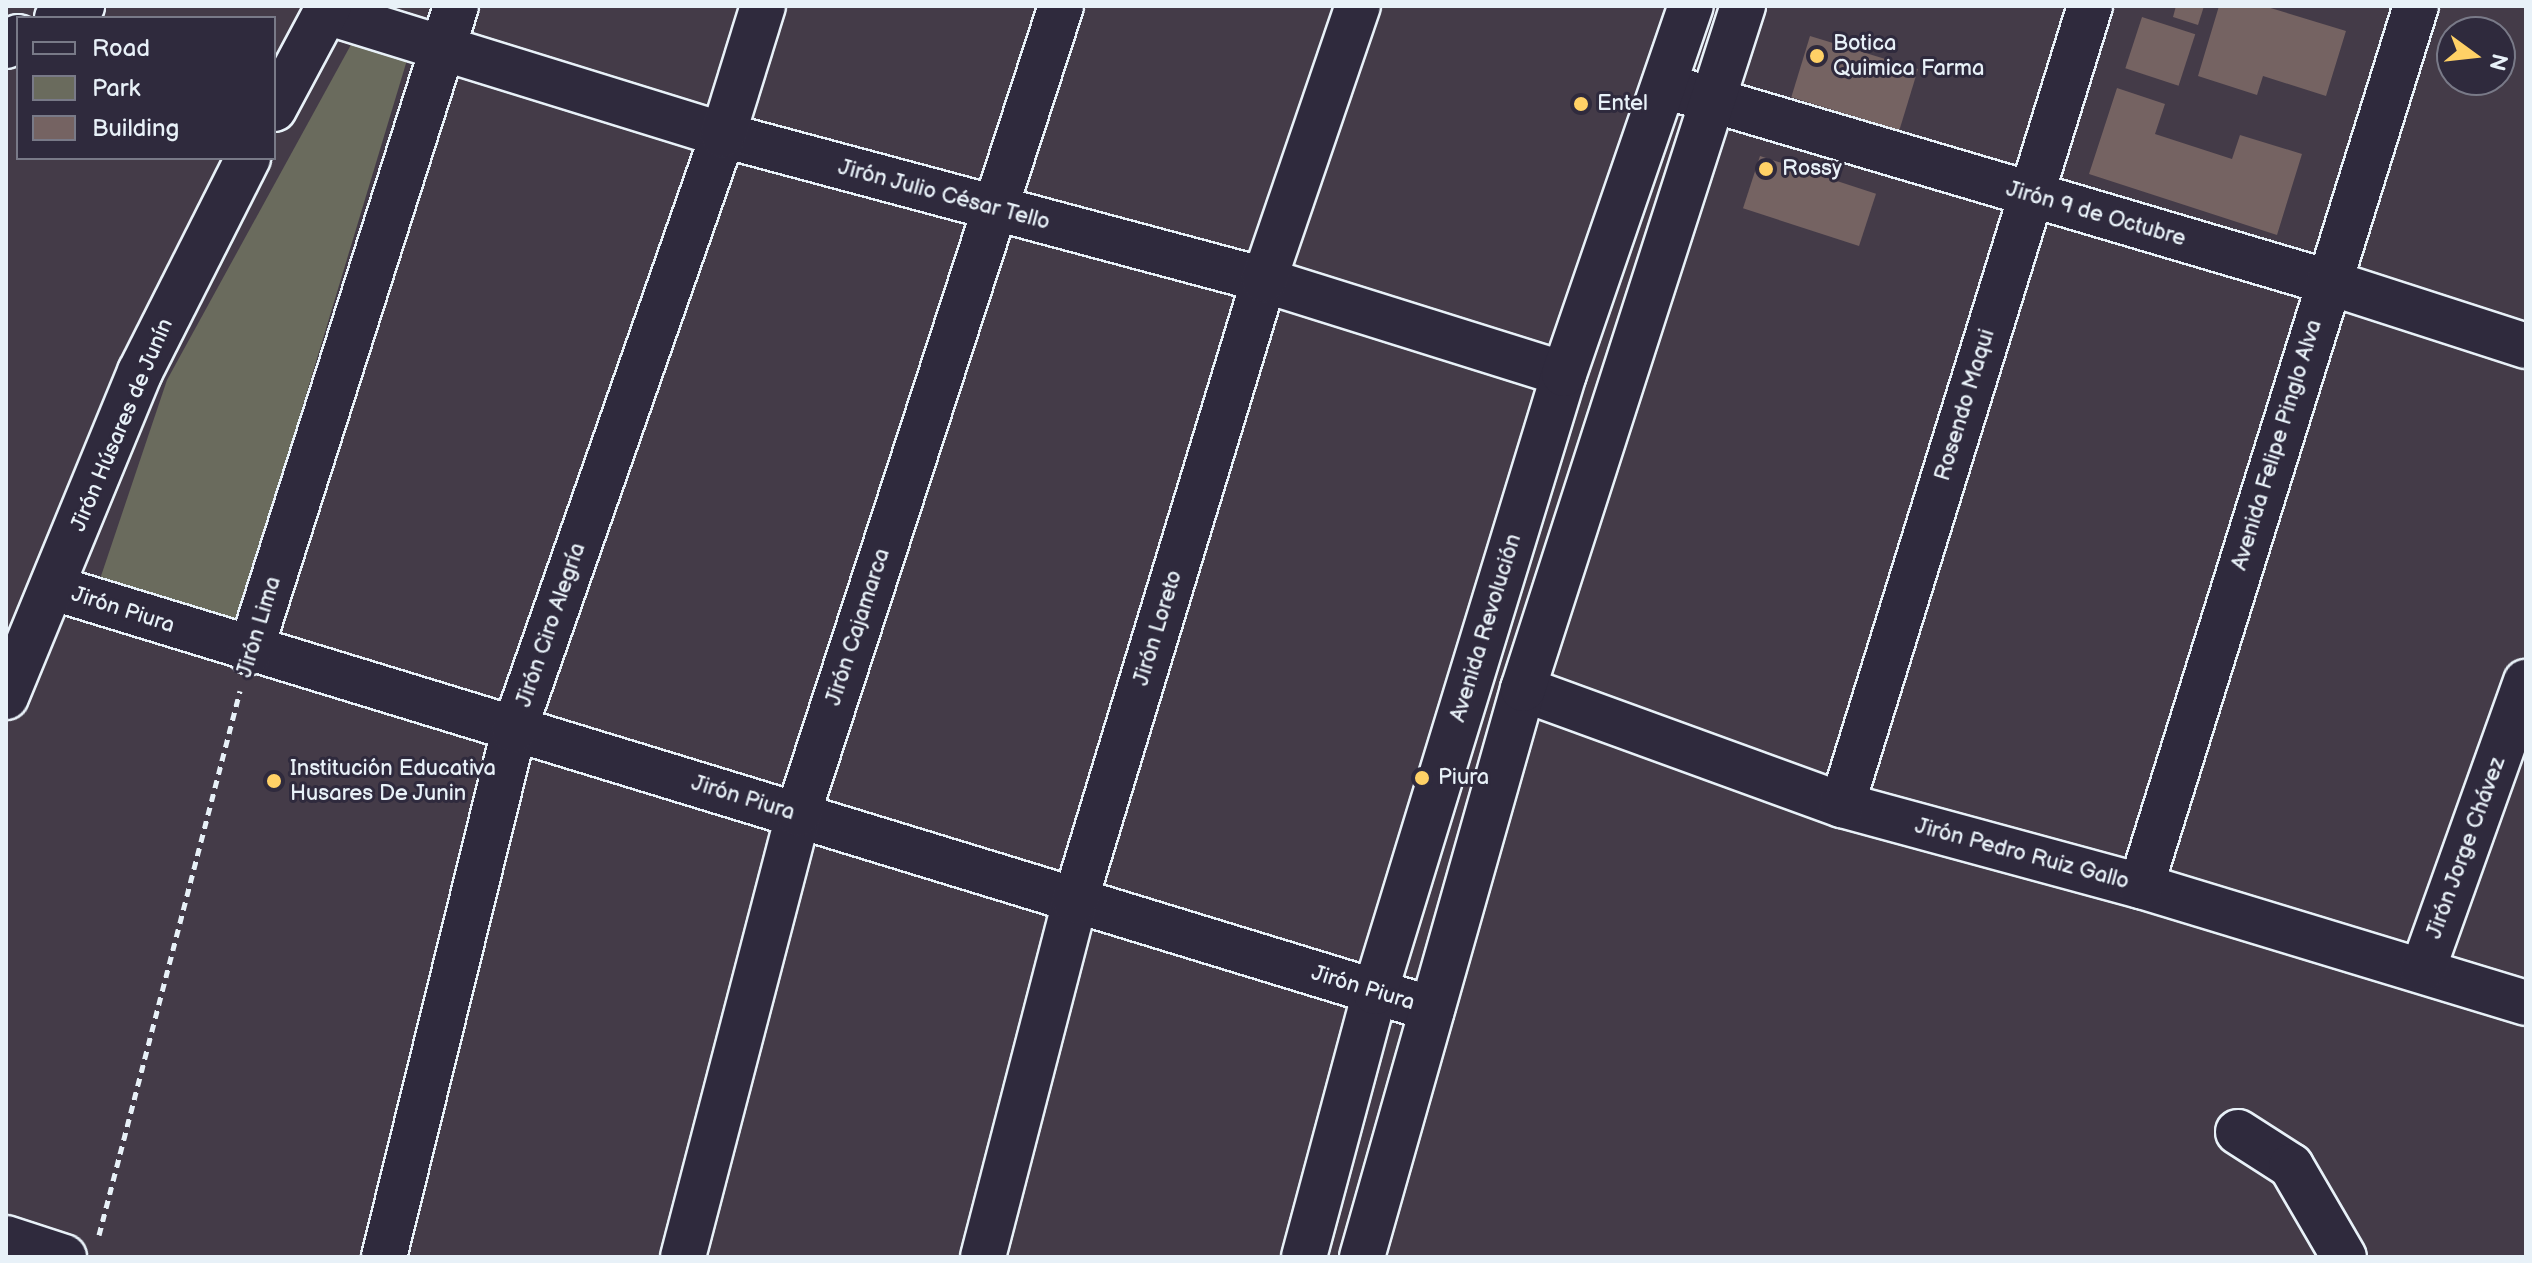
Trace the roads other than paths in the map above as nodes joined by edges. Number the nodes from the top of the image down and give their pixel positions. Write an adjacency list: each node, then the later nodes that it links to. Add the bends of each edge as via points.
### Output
1 (82, 6): 11 (street)
2 (456, 6): 12 (street, Jirón Lima)
3 (763, 6): 16 (street, Jirón Ciro Alegría)
4 (1061, 6): 19 (street, Jirón Cajamarca)
5 (1358, 6): 20 (street, Jirón Loreto)
6 (1691, 6): 13 (street, Avenida Revolución)
7 (1743, 6): 14 (street)
8 (2090, 6): 18 (street, Rosendo Maqui)
9 (2416, 6): 21 (street, Avenida Felipe Pinglo Alva)
10 (328, 9): 12 (street, Jirón Julio César Tello); 15 (street)
11 (61, 16)
12 (441, 49): 16 (street, Jirón Julio César Tello); 25 (street, Jirón Lima)
13 (1665, 86): 14 (street, Jirón 9 de Octubre); 23 (street, Avenida Revolución)
14 (1712, 100): 18 (street, Jirón 9 de Octubre); 27 (street)
15 (276, 105)
16 (723, 135): 19 (street, Jirón Julio César Tello); 29 (street, Jirón Ciro Alegría)
17 (247, 160): 24 (street, Jirón Húsares de Junín, via 140,372)
18 (2029, 195): 21 (street, Jirón 9 de Octubre); 30 (street, Rosendo Maqui)
19 (994, 209): 20 (street, Jirón Julio César Tello); 31 (street, Jirón Cajamarca)
20 (1264, 280): 23 (street, Jirón Julio César Tello); 33 (street, Jirón Loreto)
21 (2328, 282): 22 (street, Jirón 9 de Octubre); 32 (street, Avenida Felipe Pinglo Alva)
22 (2526, 346)
23 (1564, 374): 35 (street, Avenida Revolución)
24 (54, 588): 25 (street, Jirón Piura); 28 (street, Jirón Húsares de Junín)
25 (250, 652): 29 (street, Jirón Piura)
26 (2526, 682): 34 (street, Jirón Jorge Chávez)
27 (1523, 689): 30 (street, Jirón Pedro Ruiz Gallo); 37 (street)
28 (6, 697)
29 (514, 730): 31 (street, Jirón Piura); 41 (street, Jirón Ciro Alegría)
30 (1842, 805): 32 (street, Jirón Pedro Ruiz Gallo)
31 (798, 814): 33 (street, Jirón Piura); 42 (street, Jirón Cajamarca)
32 (2141, 886): 34 (street, Jirón Pedro Ruiz Gallo)
33 (1075, 901): 35 (street, Jirón Piura); 43 (street, Jirón Loreto)
34 (2423, 969): 36 (street, Jirón Pedro Ruiz Gallo)
35 (1375, 992): 37 (street, Jirón Piura); 44 (street, Avenida Revolución)
36 (2526, 1003)
37 (1432, 1009): 45 (street)
38 (2238, 1132): 46 (street, via 2291,1166)
39 (6, 1238): 40 (street)
40 (81, 1249)
41 (384, 1257)
42 (683, 1257)
43 (983, 1257)
44 (1304, 1257)
45 (1362, 1257)
46 (2344, 1257)

